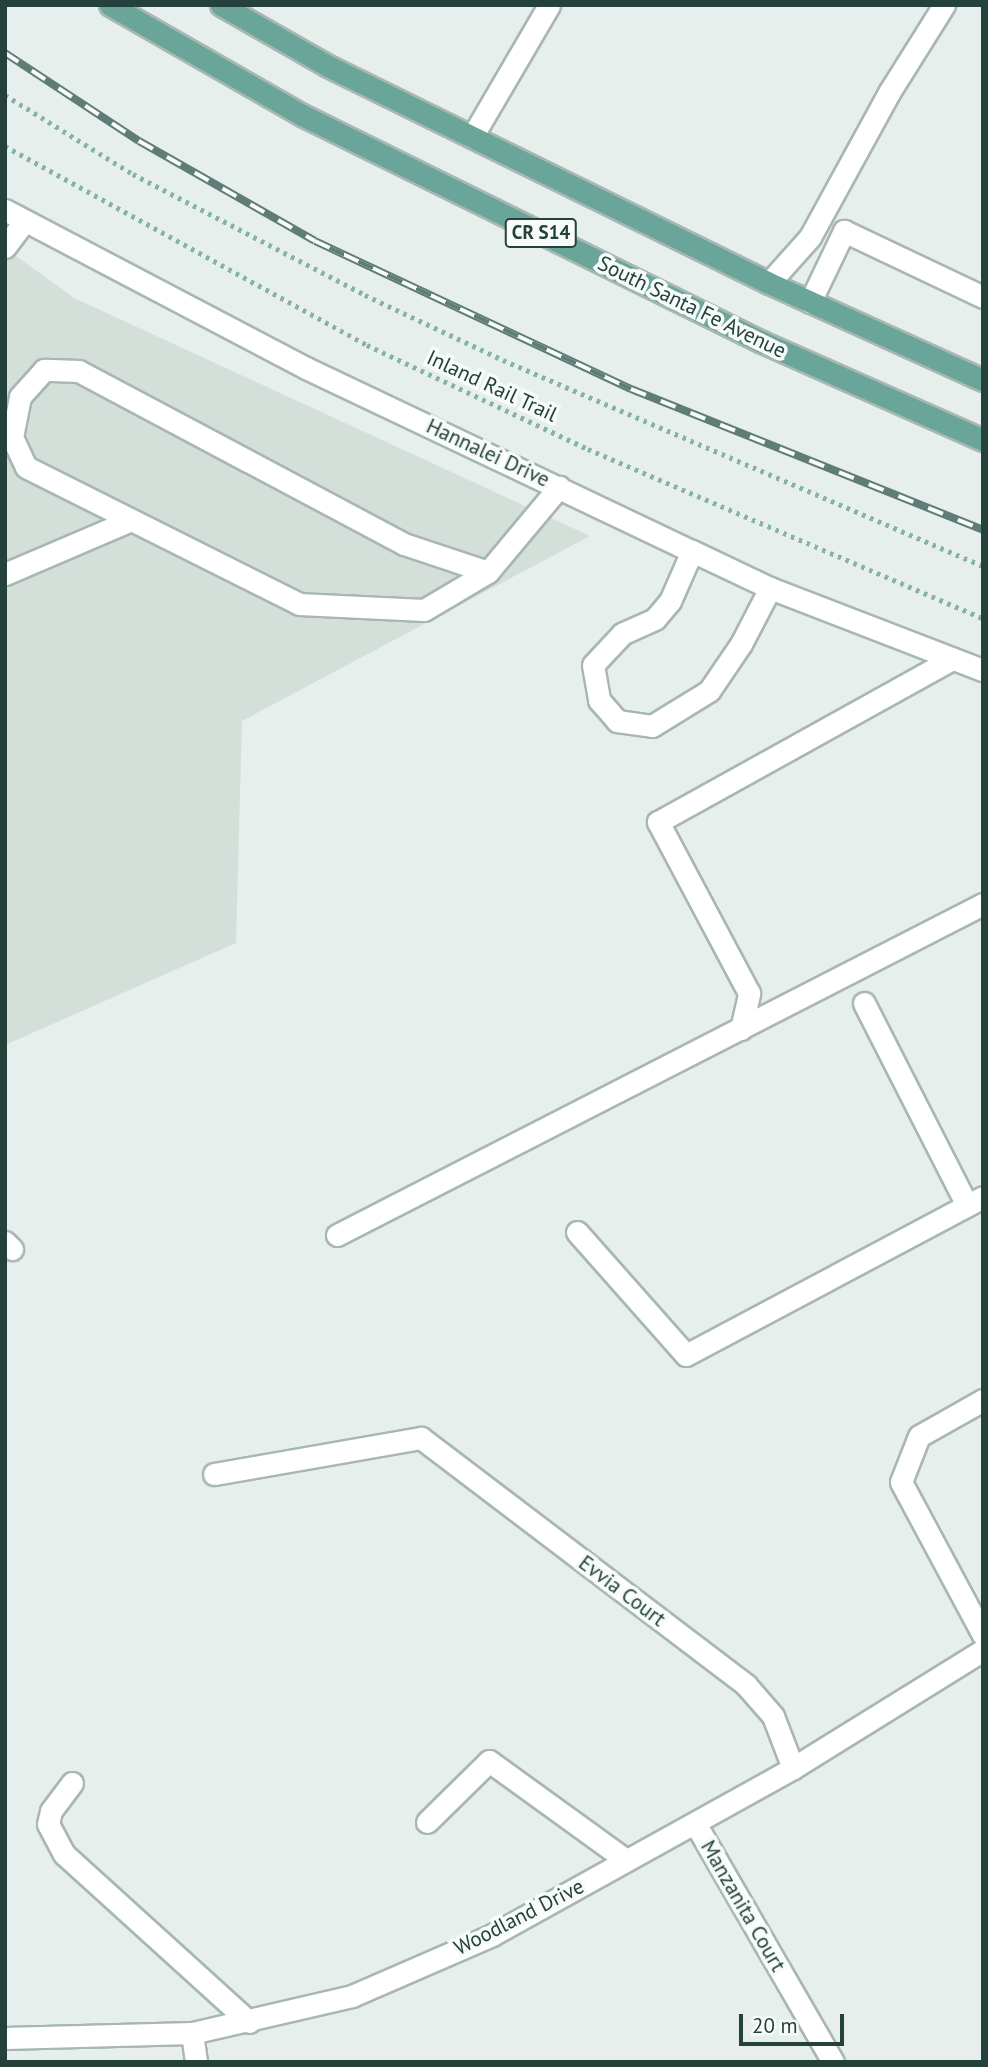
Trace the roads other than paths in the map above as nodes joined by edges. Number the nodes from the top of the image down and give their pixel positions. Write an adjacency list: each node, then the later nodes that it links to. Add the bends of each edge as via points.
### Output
1 (110, 5): 13 (main road, South Santa Fe Avenue / CR S14, via 302,115 762,342)
2 (221, 5): 5 (main road, CR S14, via 328,66)
3 (549, 5): 5 (street)
4 (944, 5): 9 (street, via 890,90 810,237)
5 (472, 136): 9 (main road, CR S14)
6 (5, 210): 7 (street, Hannalei Drive)
7 (24, 222): 8 (street); 14 (street, Hannalei Drive, via 306,368)
8 (5, 247)
9 (769, 283): 11 (main road, CR S14)
10 (983, 297): 11 (street, via 844,231)
11 (810, 302): 12 (main road, CR S14)
12 (983, 380)
13 (983, 440)
14 (559, 487): 16 (street, Hannalei Drive); 17 (street)
15 (131, 520): 17 (street, via 299,604 424,610); 17 (street, via 26,467 12,438 20,397 44,370 79,371 404,544); 18 (street)
16 (692, 551): 19 (street, Hannalei Drive); 19 (street, via 670,601 655,618 622,634 593,665 599,700 617,721 652,726 709,691 741,645)
17 (488, 572)
18 (5, 574)
19 (770, 588): 20 (street, Hannalei Drive)
20 (952, 659): 21 (street, Hannalei Drive); 24 (street, via 658,822 749,993)
21 (983, 670)
22 (983, 904): 24 (street)
23 (864, 1003): 25 (street)
24 (741, 1029): 27 (street)
25 (975, 1201): 26 (street, via 686,1355)
26 (577, 1232)
27 (337, 1235)
28 (983, 1400): 30 (street, via 919,1436 901,1482)
29 (214, 1474): 32 (street, Evvia Court, via 421,1438 746,1685 773,1716)
30 (983, 1635)
31 (983, 1650): 32 (street, Woodland Drive)
32 (793, 1768): 35 (street, Woodland Drive)
33 (72, 1783): 37 (street, via 51,1811 48,1824 64,1854)
34 (427, 1822): 36 (street, via 489,1762)
35 (695, 1823): 36 (street, Woodland Drive); 41 (street, Manzanita Court)
36 (626, 1860): 37 (street, Woodland Drive, via 492,1935 377,1985)
37 (249, 2022): 38 (street, Woodland Drive)
38 (192, 2033): 39 (street, Woodland Drive); 40 (street)
39 (5, 2038)
40 (196, 2062)
41 (833, 2062)

